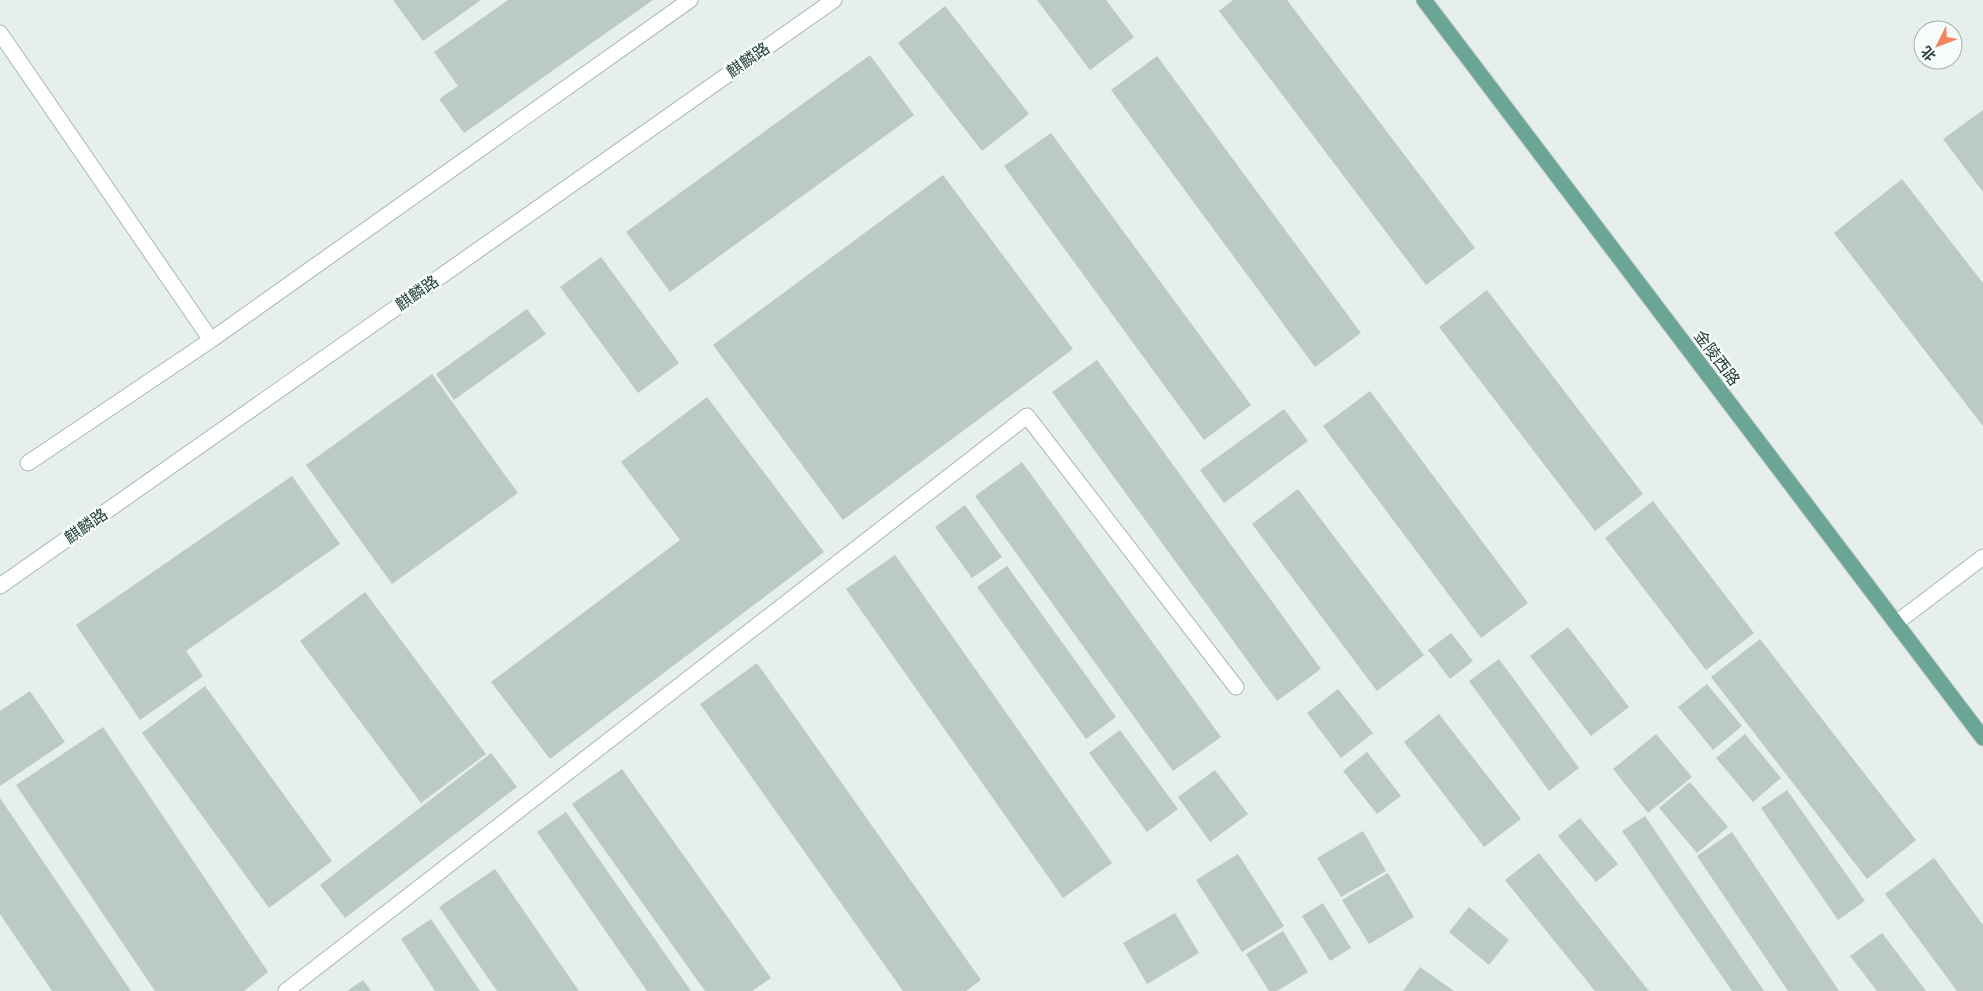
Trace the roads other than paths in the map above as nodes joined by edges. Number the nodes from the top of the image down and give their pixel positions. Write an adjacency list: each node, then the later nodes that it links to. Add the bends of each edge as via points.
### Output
1 (690, 0): 5 (street)
2 (1424, 0): 9 (main road, 金陵西路)
3 (825, 2): 8 (street, 麒麟路)
4 (0, 34): 5 (street)
5 (211, 340): 6 (street)
6 (28, 463)
7 (1983, 557): 9 (street)
8 (0, 586)
9 (1896, 623): 11 (main road, 金陵西路)
10 (1236, 688): 12 (street, via 1027,416)
11 (1983, 738)
12 (286, 991)

